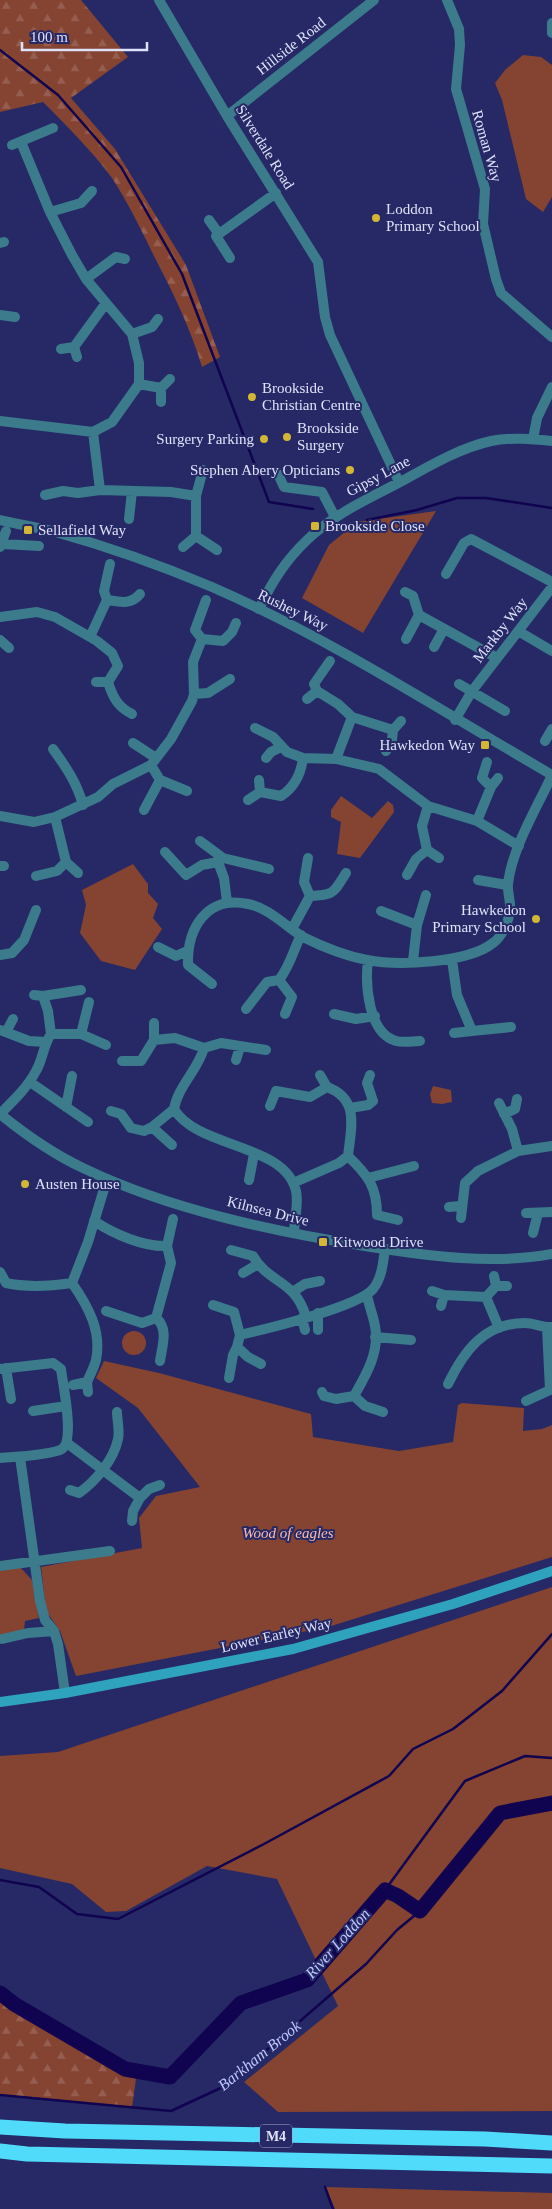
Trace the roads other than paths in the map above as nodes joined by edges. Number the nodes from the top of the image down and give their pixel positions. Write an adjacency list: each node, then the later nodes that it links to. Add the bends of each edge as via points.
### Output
1 (159, 0): 6 (street, Silverdale Road)
2 (374, 0): 6 (street, Hillside Road)
3 (447, 0): 21 (street, Roman Way, via 459,29 456,89 485,189 483,224 496,279 501,293)
4 (552, 23): 5 (street)
5 (552, 33)
6 (227, 116): 9 (street, Silverdale Road)
7 (53, 128): 10 (street, via 17,143)
8 (92, 191): 10 (street, via 81,203)
9 (276, 193): 12 (street); 36 (street, Silverdale Road, via 318,262 321,317)
10 (50, 212): 15 (street)
11 (209, 220): 12 (street)
12 (219, 234): 14 (street, via 216,236)
13 (119, 255): 15 (street)
14 (230, 258)
15 (86, 279): 16 (street)
16 (106, 303): 20 (street); 22 (street)
17 (0, 315): 18 (street)
18 (15, 317)
19 (158, 319): 20 (street, via 152,327)
20 (132, 334): 26 (street, via 139,363)
21 (552, 337)
22 (74, 347): 23 (street); 24 (street)
23 (62, 350)
24 (77, 358)
25 (170, 379): 28 (street)
26 (139, 384): 28 (street); 31 (street, via 112,422)
27 (552, 387): 32 (street, via 537,418)
28 (161, 388): 29 (street)
29 (160, 402)
30 (0, 421): 31 (street)
31 (93, 432): 37 (street)
32 (533, 439): 33 (street, Gipsy Lane); 36 (street, Gipsy Lane, via 491,441 437,462)
33 (552, 442)
34 (203, 470): 40 (street)
35 (278, 474): 41 (street, via 284,487 322,492)
36 (399, 482): 41 (street, Gipsy Lane)
37 (100, 490): 38 (street); 39 (street)
38 (132, 491): 40 (street); 42 (street)
39 (45, 495)
40 (196, 496): 45 (street)
41 (335, 517): 58 (street, Gipsy Lane, via 288,559 274,578)
42 (130, 519)
43 (0, 520): 58 (street, Rushey Way, via 124,553)
44 (6, 531): 46 (street)
45 (196, 536): 48 (street); 49 (street)
46 (2, 546): 47 (street)
47 (39, 546)
48 (183, 547)
49 (217, 550)
50 (110, 564): 56 (street, via 104,591)
51 (446, 574): 52 (street, via 464,543 471,539)
52 (552, 582)
53 (552, 587): 63 (street, Markby Way)
54 (405, 592): 59 (street, via 413,596)
55 (140, 594): 56 (street, via 126,603)
56 (107, 600): 64 (street)
57 (206, 600): 65 (street, via 195,630)
58 (259, 609): 84 (street, Rushey Way, via 327,643)
59 (420, 615): 62 (street); 66 (street)
60 (0, 617): 64 (street, via 37,612 55,617)
61 (236, 623): 65 (street, via 223,641)
62 (444, 629): 68 (street); 71 (street)
63 (518, 631): 70 (street); 71 (street, Markby Way)
64 (90, 637): 75 (street, via 112,653 118,666)
65 (202, 639): 79 (street, via 192,662)
66 (406, 639)
67 (0, 640): 69 (street)
68 (434, 647)
69 (9, 648)
70 (552, 651)
71 (497, 658): 77 (street, Markby Way)
72 (330, 661): 78 (street, via 314,684)
73 (230, 679): 79 (street, via 208,693)
74 (96, 682): 75 (street)
75 (108, 682): 82 (street, via 112,696 122,709)
76 (459, 684): 77 (street)
77 (472, 691): 81 (street); 84 (street, Markby Way)
78 (317, 692): 80 (street); 83 (street)
79 (194, 694): 97 (street, via 170,739)
80 (307, 700)
81 (505, 711)
82 (132, 714)
83 (352, 716): 88 (street); 96 (street)
84 (455, 720): 99 (street, Rushey Way)
85 (401, 721): 88 (street)
86 (255, 728): 91 (street, via 273,737)
87 (552, 729): 89 (street)
88 (392, 730): 93 (street, via 392,740)
89 (545, 741)
90 (132, 743): 97 (street)
91 (281, 747): 94 (street); 95 (street)
92 (53, 749): 107 (street, via 70,772)
93 (386, 751)
94 (266, 758)
95 (303, 758): 96 (street); 105 (street, via 301,771 291,790 281,796)
96 (336, 759): 108 (street, via 379,768)
97 (153, 761): 101 (street); 107 (street)
98 (487, 762): 103 (street, via 482,778)
99 (552, 775): 114 (street)
100 (498, 778): 103 (street)
101 (160, 780): 104 (street); 109 (street)
102 (259, 780): 105 (street)
103 (491, 787): 112 (street)
104 (187, 791)
105 (260, 792): 106 (street)
106 (248, 800)
107 (83, 805): 111 (street)
108 (428, 806): 112 (street); 115 (street, via 422,826)
109 (144, 810)
110 (0, 816): 111 (street, via 34,822)
111 (55, 817): 120 (street)
112 (478, 821): 114 (street)
113 (200, 841): 117 (street)
114 (519, 846): 127 (street)
115 (427, 850): 119 (street); 124 (street, via 416,859)
116 (165, 852): 117 (street, via 186,874)
117 (221, 856): 121 (street); 130 (street)
118 (308, 858): 129 (street, via 304,882)
119 (439, 858)
120 (66, 862): 122 (street); 125 (street, via 57,871)
121 (269, 870)
122 (78, 873)
123 (346, 873): 129 (street, via 327,896)
124 (407, 875)
125 (36, 876)
126 (478, 880): 127 (street)
127 (507, 885): 140 (street, via 510,910 500,935 493,943)
128 (426, 895): 133 (street)
129 (310, 896): 134 (street)
130 (227, 902): 134 (street, via 250,904); 137 (street, via 217,905 199,920)
131 (36, 910): 138 (street, via 24,940 12,953)
132 (381, 911): 133 (street)
133 (417, 925): 141 (street)
134 (292, 929): 135 (street)
135 (301, 935): 139 (street, via 322,946); 142 (street, via 290,965)
136 (158, 947): 137 (street, via 176,956)
137 (187, 951): 143 (street, via 188,965)
138 (0, 955)
139 (368, 960): 141 (street); 149 (street, via 367,992)
140 (452, 960): 141 (street); 154 (street, via 457,995)
141 (413, 961)
142 (279, 980): 146 (street, via 268,982); 147 (street, via 292,997)
143 (212, 984)
144 (82, 990): 157 (street, via 39,996 48,1012)
145 (89, 1002): 156 (street)
146 (246, 1010)
147 (284, 1014)
148 (334, 1014): 149 (street, via 356,1019)
149 (375, 1016): 159 (street, via 379,1029 396,1041)
150 (12, 1019): 153 (street)
151 (154, 1024): 158 (street)
152 (511, 1028): 154 (street)
153 (3, 1031): 157 (street, via 29,1040)
154 (472, 1031): 155 (street)
155 (454, 1033)
156 (81, 1034): 157 (street); 160 (street)
157 (48, 1038): 169 (street)
158 (154, 1040): 162 (street, via 175,1038); 165 (street, via 141,1061)
159 (420, 1041)
160 (106, 1045)
161 (240, 1047): 162 (street, via 221,1043); 163 (street); 164 (street)
162 (204, 1048): 176 (street, via 201,1060 180,1091)
163 (266, 1050)
164 (236, 1060)
165 (122, 1061)
166 (320, 1075): 170 (street)
167 (370, 1075): 175 (street, via 367,1083 373,1101)
168 (72, 1076): 174 (street)
169 (30, 1082): 174 (street); 178 (street)
170 (327, 1087): 173 (street, via 310,1097 276,1091); 175 (street, via 346,1098)
171 (517, 1099): 179 (street, via 514,1109)
172 (499, 1103): 179 (street)
173 (270, 1106)
174 (66, 1107): 180 (street)
175 (350, 1108): 187 (street)
176 (174, 1109): 181 (street); 186 (street, via 194,1127)
177 (111, 1111): 181 (street, via 121,1114 132,1128)
178 (0, 1114): 190 (street, Kilnsea Drive, via 39,1143)
179 (504, 1114): 185 (street)
180 (88, 1122)
181 (148, 1129): 182 (street); 183 (street)
182 (141, 1142)
183 (172, 1146)
184 (552, 1146): 185 (street)
185 (518, 1151): 193 (street, via 478,1171 465,1183)
186 (254, 1154): 191 (street); 192 (street, via 272,1162)
187 (348, 1156): 189 (street); 192 (street, via 339,1164)
188 (414, 1166): 189 (street)
189 (368, 1178): 200 (street, via 377,1197 373,1215)
190 (107, 1179): 201 (street); 202 (street, Kilnsea Drive, via 162,1198)
191 (249, 1180)
192 (293, 1183): 202 (street, via 296,1193)
193 (460, 1206): 194 (street); 198 (street)
194 (449, 1207)
195 (552, 1212): 197 (street)
196 (526, 1213): 197 (street)
197 (538, 1213): 203 (street)
198 (461, 1218)
199 (174, 1219): 204 (street)
200 (398, 1220)
201 (94, 1221): 204 (street, via 155,1247); 212 (street)
202 (294, 1234): 205 (street, Kilnsea Drive)
203 (533, 1234)
204 (167, 1246): 225 (street, via 170,1270)
205 (386, 1249): 207 (street, Kilnsea Drive, via 501,1259); 217 (street, via 379,1281)
206 (231, 1250): 208 (street, via 252,1256)
207 (552, 1254)
208 (258, 1264): 210 (street); 215 (street)
209 (0, 1272): 213 (street)
210 (243, 1273)
211 (320, 1281): 215 (street, via 305,1284)
212 (72, 1283): 213 (street); 239 (street, via 94,1321 96,1360 87,1387)
213 (3, 1286)
214 (507, 1286): 219 (street, via 495,1281)
215 (294, 1291): 224 (street, via 302,1304)
216 (432, 1291): 218 (street)
217 (367, 1295): 223 (street); 231 (street, via 376,1327)
218 (444, 1295): 219 (street); 221 (street)
219 (486, 1297): 227 (street)
220 (213, 1305): 230 (street, via 234,1312)
221 (441, 1306)
222 (106, 1311): 225 (street, via 142,1323)
223 (318, 1313): 224 (street); 229 (street)
224 (304, 1317): 228 (street); 230 (street)
225 (156, 1318): 234 (street, via 162,1322 164,1330)
226 (549, 1327): 227 (street, via 526,1323); 240 (street, via 546,1351)
227 (499, 1328): 238 (street, via 472,1343)
228 (305, 1330)
229 (318, 1330)
230 (240, 1335): 233 (street)
231 (375, 1337): 232 (street); 242 (street, via 373,1359)
232 (411, 1340)
233 (238, 1347): 235 (street); 237 (street, via 233,1354)
234 (160, 1361)
235 (261, 1364)
236 (3, 1368): 243 (street); 245 (street, via 53,1362 61,1370)
237 (229, 1378)
238 (448, 1384)
239 (73, 1385)
240 (551, 1391): 244 (street)
241 (322, 1392): 242 (street, via 336,1400)
242 (354, 1396): 248 (street, via 365,1406)
243 (11, 1399)
244 (526, 1401)
245 (66, 1406): 246 (street); 249 (street)
246 (34, 1411)
247 (117, 1412): 252 (street, via 118,1437 114,1452)
248 (383, 1412)
249 (67, 1443): 250 (street, via 61,1449); 252 (street)
250 (20, 1457): 251 (street); 258 (street)
251 (0, 1458)
252 (102, 1469): 254 (street, via 80,1492); 255 (street)
253 (160, 1485): 255 (street, via 148,1489)
254 (70, 1490)
255 (140, 1498): 256 (street)
256 (132, 1521)
257 (110, 1551): 258 (street)
258 (36, 1561): 259 (street); 261 (street, via 40,1601 45,1620)
259 (0, 1566)
260 (552, 1571): 263 (main road, Lower Earley Way, via 453,1604 293,1649)
261 (54, 1631): 262 (street, via 28,1628); 263 (street)
262 (2, 1639)
263 (66, 1693): 264 (main road, Lower Earley Way)
264 (0, 1702)
265 (0, 2127): 266 (highway, M4, via 95,2132 485,2139)
266 (552, 2144)
267 (0, 2151): 268 (highway, M4)
268 (552, 2166)

